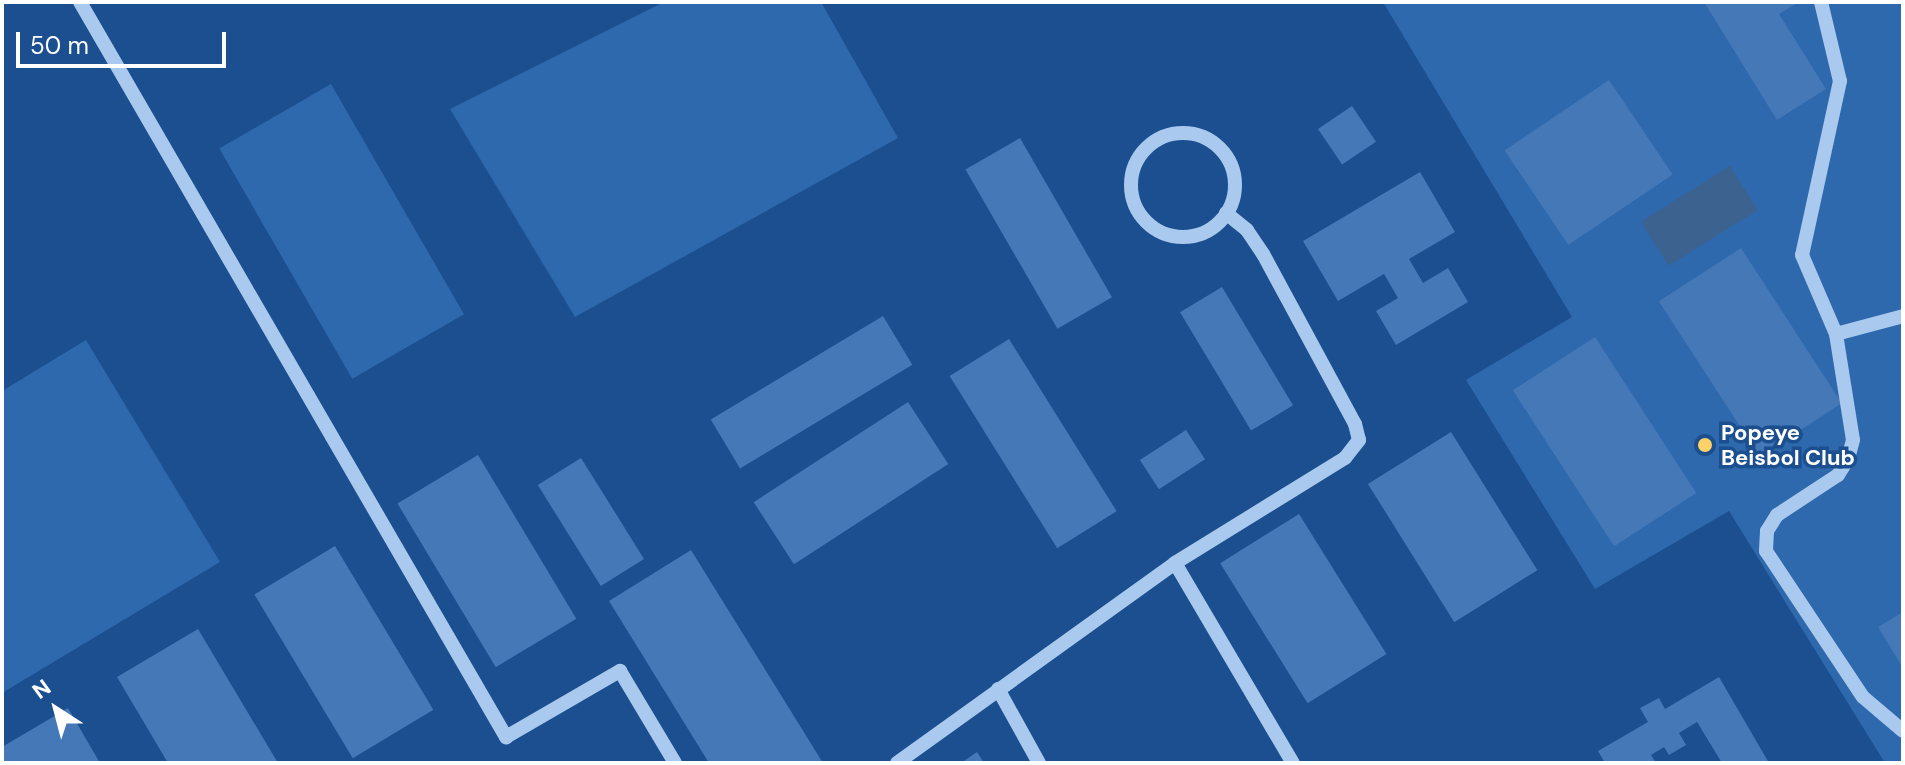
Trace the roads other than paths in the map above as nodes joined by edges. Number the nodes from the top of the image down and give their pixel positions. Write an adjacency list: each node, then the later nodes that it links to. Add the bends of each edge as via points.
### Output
1 (80, 2): 9 (lane, via 506,737 620,671)
2 (1821, 2): 5 (lane, via 1837,62 1839,98 1802,255)
3 (1226, 213): 3 (lane, via 1235,179 1229,161 1212,142 1187,132 1169,134 1141,154 1130,185 1141,216 1153,227 1167,235 1192,235 1215,225); 6 (lane, via 1247,230 1263,254 1359,440 1345,458)
4 (1903, 316): 5 (lane)
5 (1836, 334): 8 (lane, via 1853,440 1848,459 1838,475 1777,515 1767,531 1766,551 1863,697)
6 (1175, 563): 7 (lane); 12 (lane)
7 (998, 689): 10 (lane); 11 (lane)
8 (1903, 731)
9 (675, 763)
10 (897, 763)
11 (1039, 763)
12 (1293, 763)

